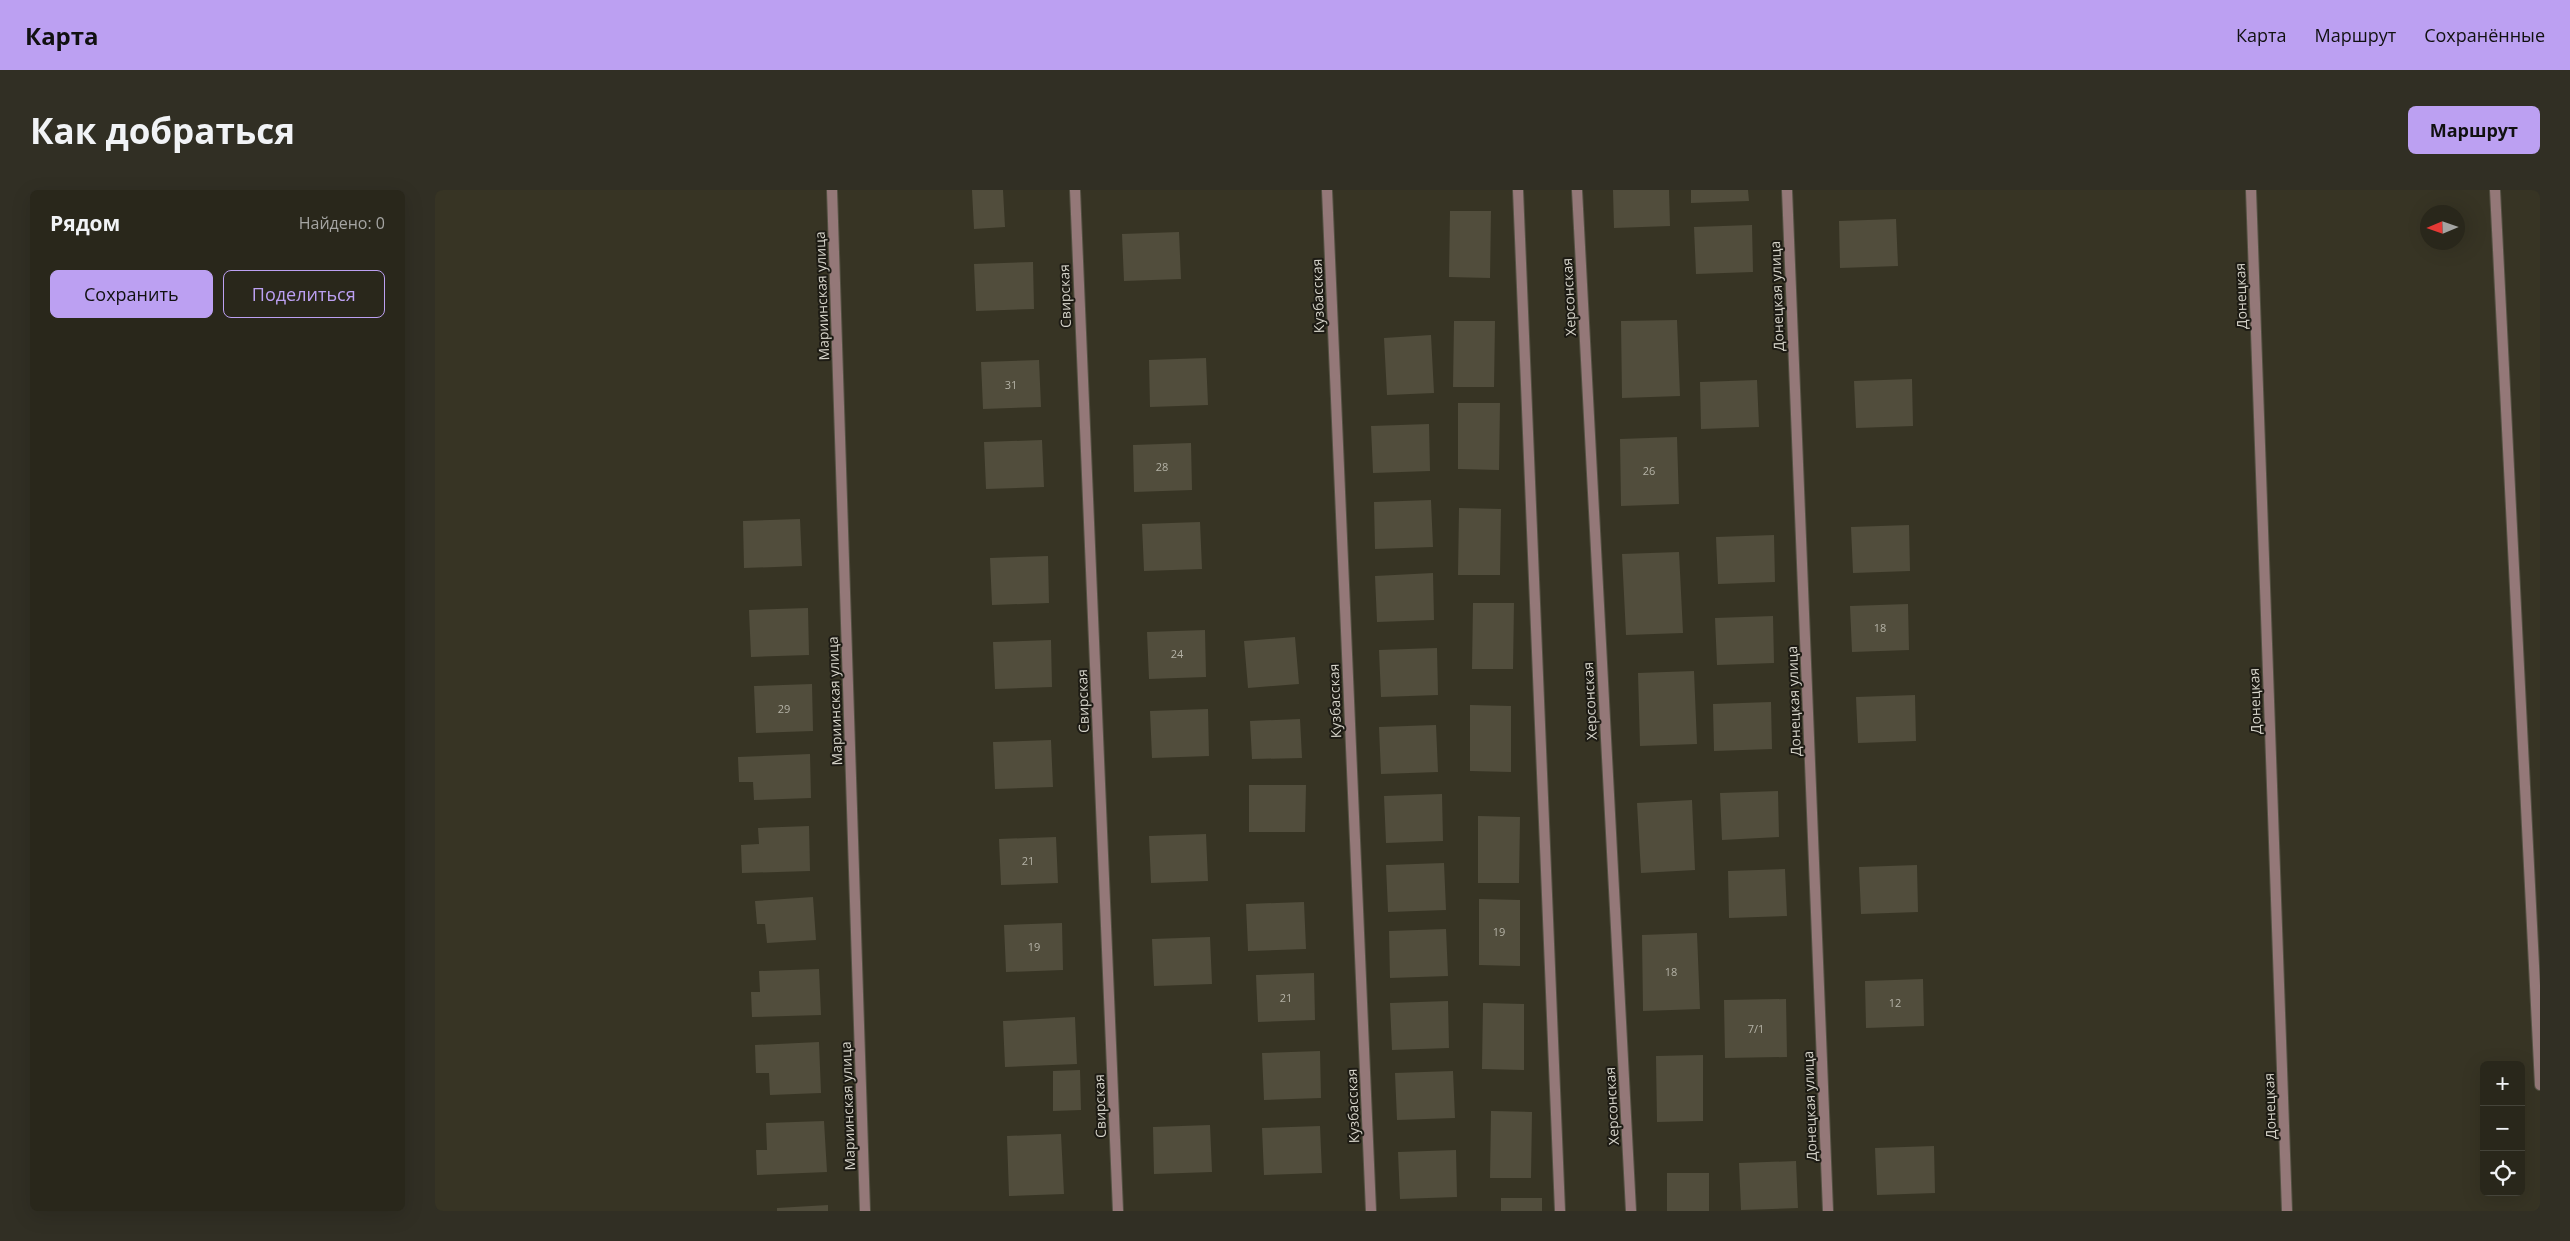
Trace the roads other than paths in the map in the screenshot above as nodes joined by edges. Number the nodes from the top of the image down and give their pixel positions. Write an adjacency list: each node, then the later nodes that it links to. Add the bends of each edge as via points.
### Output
1 (832, 190): 10 (street, Мариинская улица)
2 (1075, 190): 11 (street, Свирская)
3 (1327, 190): 12 (street, Кузбасская)
4 (1518, 190): 13 (street)
5 (1577, 190): 14 (street, Херсонская)
6 (1787, 190): 15 (street, Донецкая улица)
7 (2251, 190): 16 (street, Донецкая)
8 (2495, 190): 9 (street)
9 (2540, 1085)
10 (865, 1211)
11 (1118, 1211)
12 (1371, 1211)
13 (1560, 1211)
14 (1631, 1211)
15 (1828, 1211)
16 (2287, 1211)

